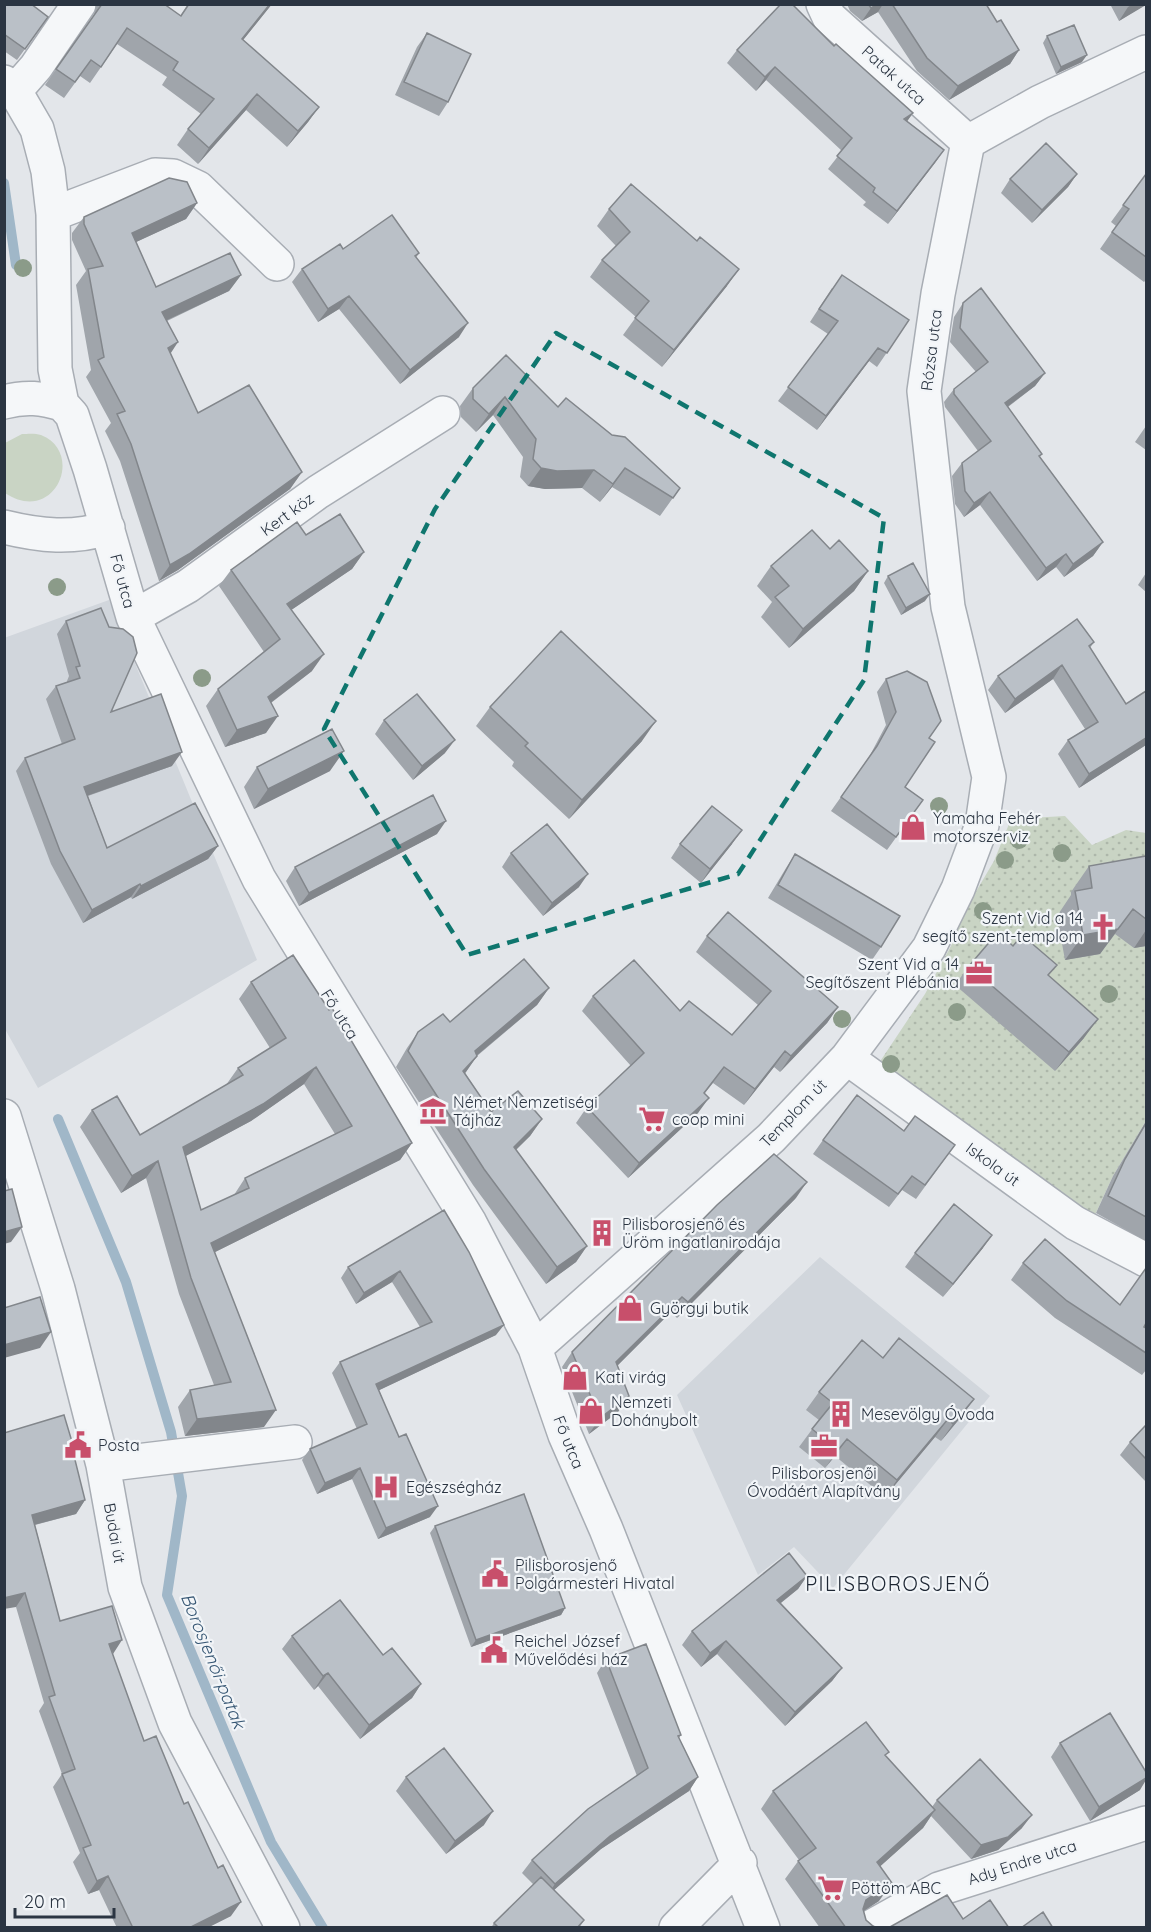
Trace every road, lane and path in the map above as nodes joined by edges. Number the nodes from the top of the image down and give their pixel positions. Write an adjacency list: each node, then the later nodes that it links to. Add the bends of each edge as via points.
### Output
1 (79, 4): 4 (street, via 36,67)
2 (823, 4): 5 (street, Patak utca, via 830,16)
3 (1146, 52): 5 (street, via 1040,102)
4 (10, 87): 6 (street, Fő utca, via 37,129 48,171)
5 (968, 142): 14 (street, Rózsa utca, via 938,294 924,391 948,607 989,777)
6 (53, 214): 7 (street, via 155,175 173,176 198,188); 9 (street, Fő utca, via 55,369)
7 (277, 264)
8 (4, 402): 9 (street, via 42,398)
9 (62, 404): 12 (street, Fő utca, via 72,415)
10 (443, 413): 13 (street, Kert köz, via 318,492 188,586)
11 (4, 527): 12 (street, via 65,537)
12 (108, 528): 13 (street, Fő utca)
13 (133, 617): 18 (street, Fő utca, via 259,879 470,1223)
14 (982, 825): 15 (street, Templom út, via 958,889 929,948)
15 (847, 1058): 17 (street, Iskola út, via 1075,1223); 18 (street, Templom út, via 771,1138)
16 (4, 1116): 20 (street, Budai út, via 58,1289)
17 (1146, 1260)
18 (534, 1348): 22 (street, Fő utca, via 565,1435)
19 (295, 1442): 20 (street)
20 (103, 1465): 23 (street, Budai út, via 125,1587 174,1722)
21 (1146, 1823): 26 (street, Ady Endre utca, via 939,1889)
22 (740, 1863): 24 (street); 25 (street, Fő utca)
23 (283, 1928)
24 (676, 1928)
25 (763, 1928)
26 (869, 1928)

